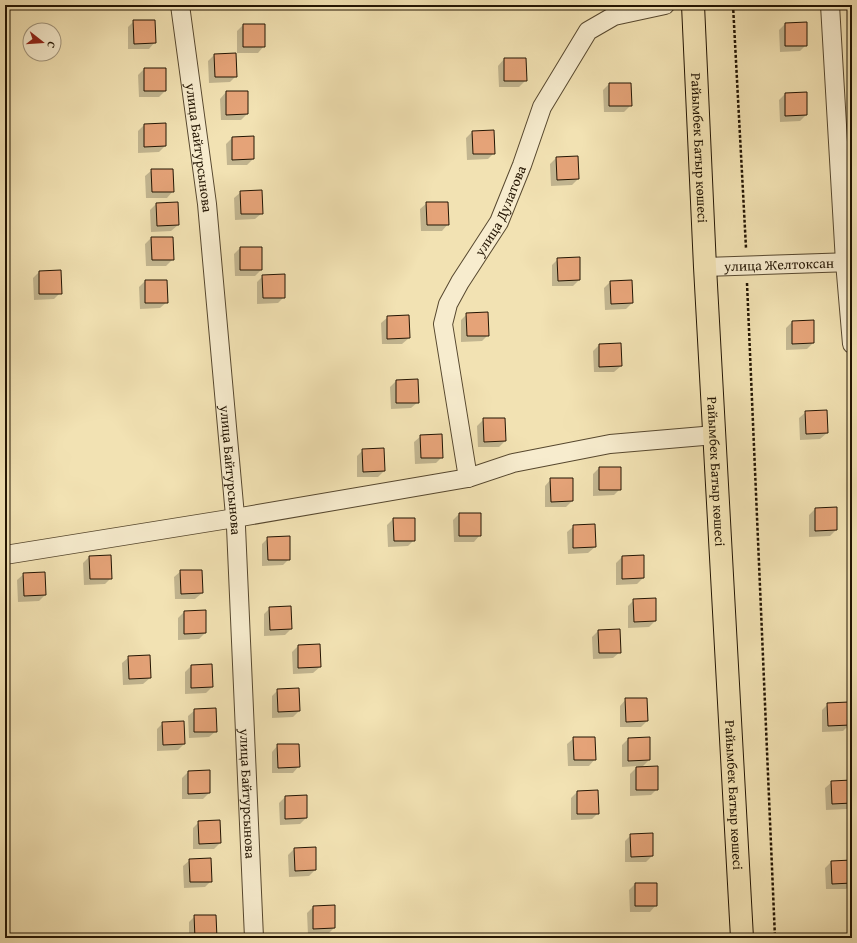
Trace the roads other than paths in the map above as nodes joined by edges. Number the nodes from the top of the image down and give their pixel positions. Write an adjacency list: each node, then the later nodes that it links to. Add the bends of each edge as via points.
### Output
1 (180, 5): 10 (street, улица Байтурсынова, via 207,204)
2 (665, 5): 9 (street, улица Дулатова, via 614,16 588,31 542,107 499,222 448,304 443,324)
3 (693, 5): 6 (main road, Райымбек Батыр көшесі)
4 (830, 5): 5 (street)
5 (849, 262): 6 (street, улица Желтоксан); 7 (street)
6 (705, 267): 8 (main road, Райымбек Батыр көшесі)
7 (852, 344)
8 (715, 435): 9 (street, via 610,444 512,463); 13 (main road, Райымбек Батыр көшесі)
9 (468, 478): 10 (street)
10 (235, 518): 11 (street); 12 (street, улица Байтурсынова)
11 (5, 555)
12 (254, 938)
13 (742, 938)

